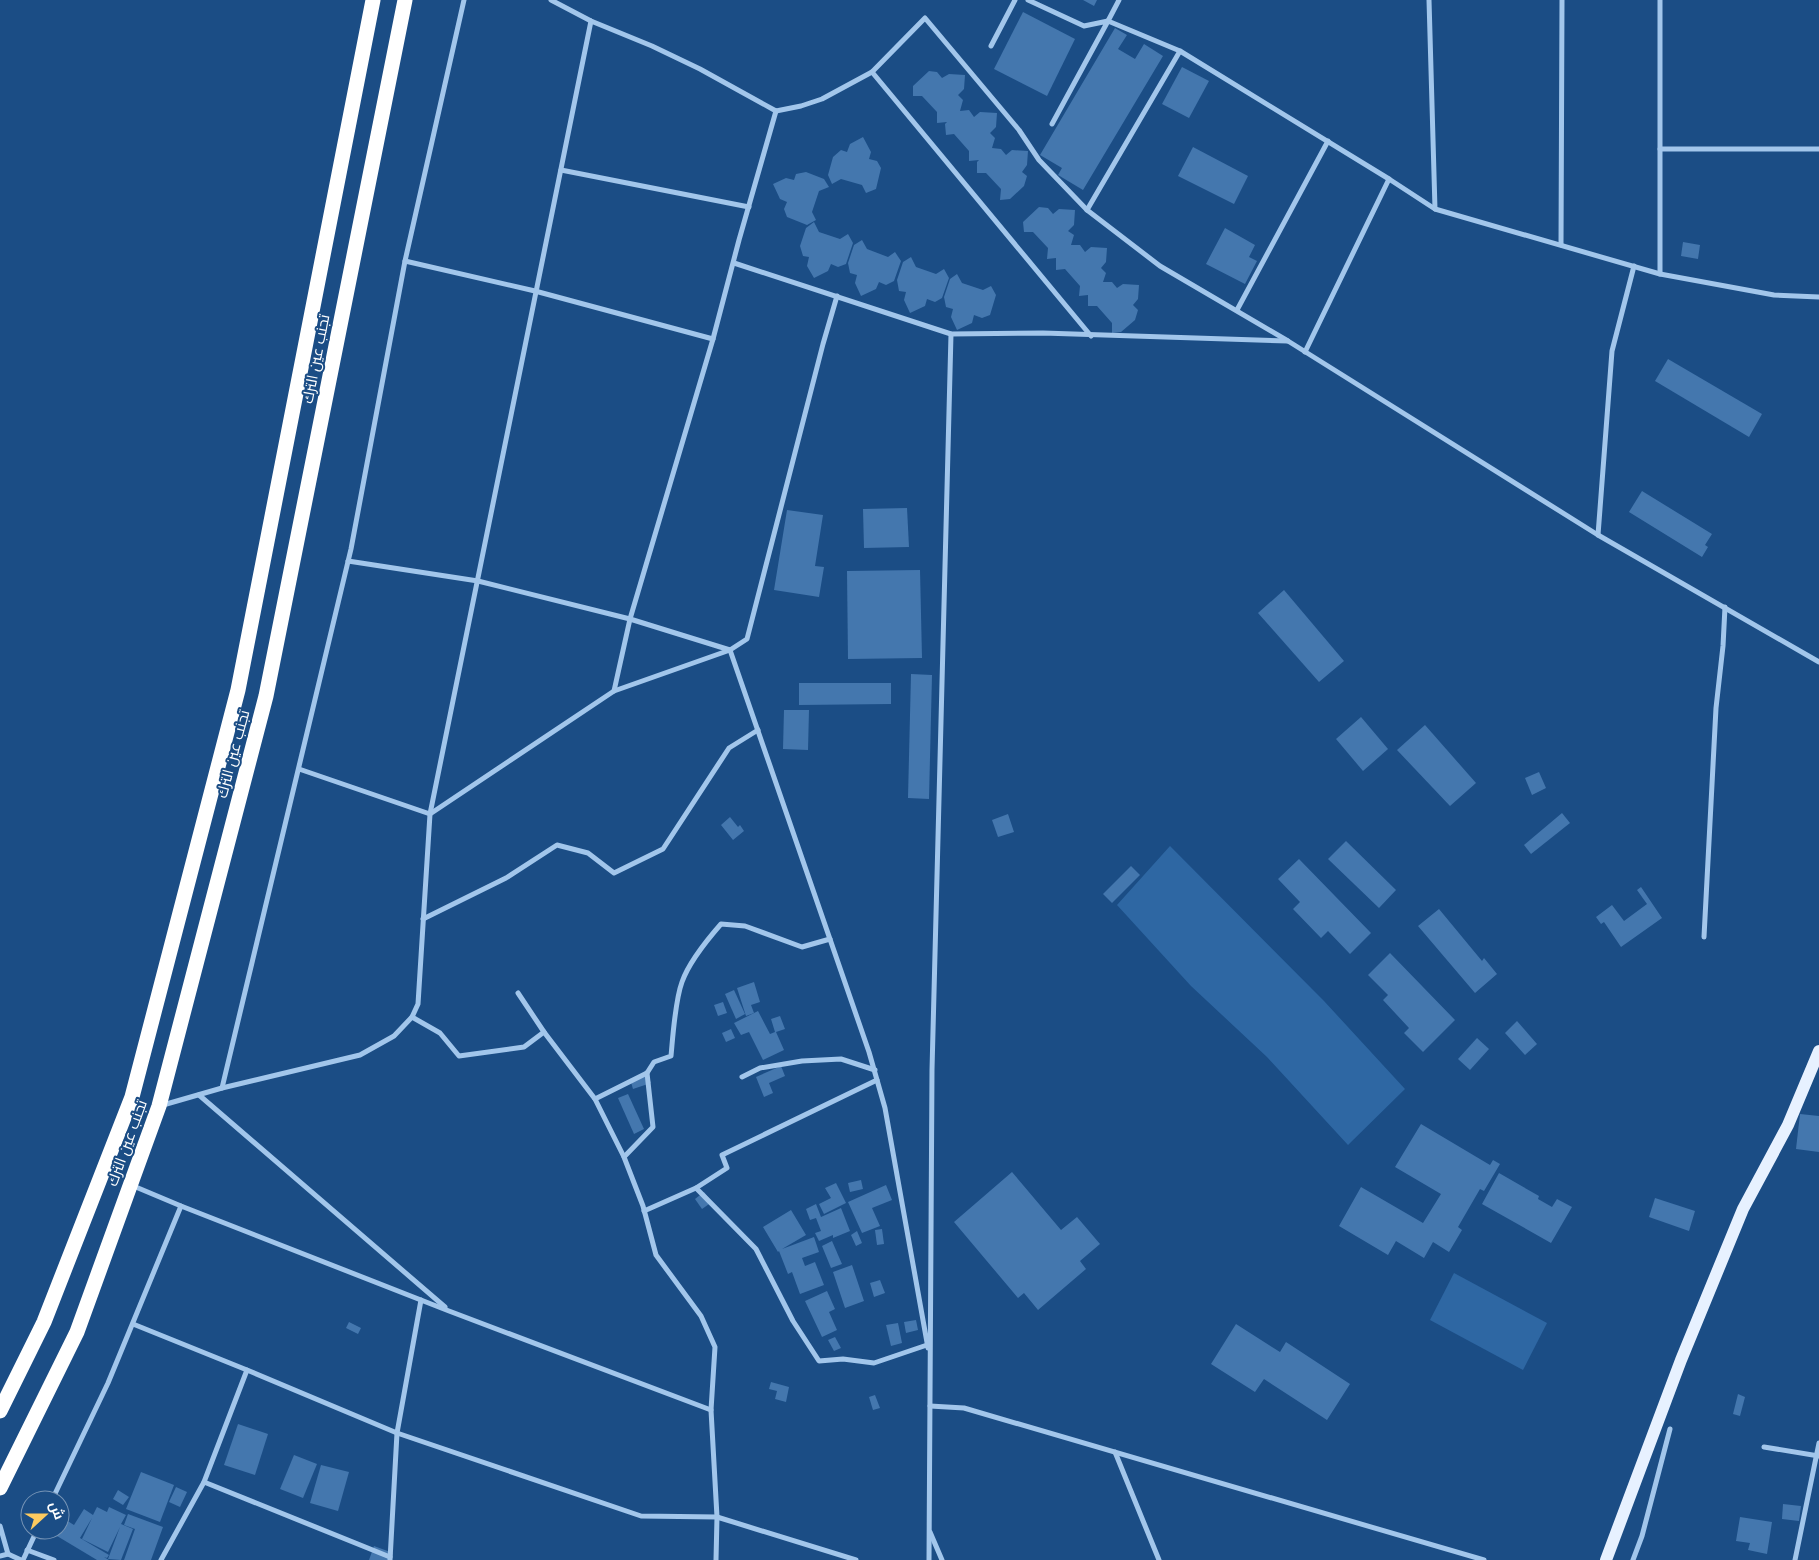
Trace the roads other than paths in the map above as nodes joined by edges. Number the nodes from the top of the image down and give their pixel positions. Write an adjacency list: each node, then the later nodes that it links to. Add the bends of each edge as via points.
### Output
1 (373, 0): 79 (highway, تجنب عين الترك, via 238,690 132,1097 44,1322)
2 (405, 0): 65 (highway, تجنب عين الترك, via 266,696)
3 (464, 0): 27 (street)
4 (551, 0): 11 (street)
5 (1015, 0): 13 (street)
6 (1028, 0): 12 (street, via 1084,26)
7 (1119, 0): 12 (street)
8 (1429, 0): 24 (street)
9 (1562, 0): 26 (street)
10 (1660, 0): 19 (street)
11 (591, 21): 16 (street, via 700,69); 21 (street)
12 (1108, 21): 14 (street); 17 (street)
13 (991, 46)
14 (1180, 51): 18 (street); 25 (street)
15 (872, 72): 16 (street, via 822,99); 25 (street, via 926,18 1039,160); 36 (street)
16 (776, 111): 23 (street)
17 (1052, 124)
18 (1328, 141): 22 (street); 34 (street)
19 (1660, 149): 20 (street); 30 (street)
20 (1819, 149)
21 (561, 170): 23 (street); 31 (street)
22 (1389, 179): 24 (street); 39 (street)
23 (749, 207): 28 (street)
24 (1435, 209): 26 (street)
25 (1087, 210): 34 (street, via 1160,266)
26 (1561, 245): 29 (street)
27 (405, 261): 31 (street); 41 (street)
28 (734, 263): 32 (street); 37 (street)
29 (1634, 266): 30 (street); 40 (street, via 1612,351)
30 (1660, 274): 33 (street, via 1774,295)
31 (535, 291): 37 (street); 42 (street)
32 (837, 296): 35 (street); 45 (street, via 747,638)
33 (1819, 297)
34 (1236, 310): 38 (street)
35 (950, 334): 36 (street); 75 (street, via 932,1070)
36 (1091, 336): 38 (street)
37 (714, 339): 44 (street)
38 (1288, 341): 39 (street)
39 (1305, 352): 40 (street)
40 (1598, 535): 43 (street)
41 (348, 562): 42 (street); 49 (street)
42 (478, 581): 44 (street); 50 (street)
43 (1725, 607): 46 (street); 52 (street, via 1716,708)
44 (630, 619): 45 (street); 47 (street)
45 (730, 650): 47 (street); 48 (street)
46 (1819, 662)
47 (614, 691): 50 (street)
48 (758, 730): 51 (street, via 729,748 663,849 614,873 588,853 557,845 506,878); 53 (street)
49 (299, 769): 50 (street); 62 (street)
50 (430, 814): 51 (street)
51 (423, 919): 55 (street, via 418,1004)
52 (1704, 937)
53 (830, 939): 58 (street); 59 (street, via 802,947 744,926 721,924 707,940 682,982 671,1056 654,1062)
54 (518, 993): 56 (street)
55 (412, 1016): 56 (street, via 440,1032 459,1056 524,1047); 62 (street, via 394,1036 360,1054)
56 (544, 1032): 64 (street)
57 (1819, 1051): 106 (main road, via 1788,1125 1743,1209 1681,1360)
58 (875, 1070): 60 (street, via 841,1059 802,1061 760,1068); 61 (street)
59 (647, 1073): 64 (street); 66 (street, via 653,1126)
60 (742, 1077)
61 (877, 1080): 68 (street, via 722,1155 727,1168); 74 (street, via 886,1108)
62 (222, 1088): 63 (street)
63 (199, 1095): 65 (street); 72 (street)
64 (595, 1099): 66 (street)
65 (160, 1106): 67 (highway, تجنب عين الترك)
66 (624, 1157): 70 (street)
67 (131, 1184): 69 (street); 87 (highway, تجنب عين الترك, via 77,1332)
68 (696, 1188): 70 (street); 74 (street, via 756,1249 793,1321 819,1361 843,1359 874,1363)
69 (180, 1206): 71 (street); 73 (street)
70 (644, 1211): 78 (street, via 656,1255 701,1316 715,1348)
71 (421, 1300): 72 (street); 81 (street)
72 (449, 1311): 78 (street)
73 (134, 1324): 76 (street); 88 (street)
74 (927, 1345): 75 (street)
75 (930, 1363): 77 (street)
76 (247, 1370): 81 (street); 86 (street)
77 (930, 1406): 84 (street, via 964,1408); 91 (street)
78 (711, 1410): 89 (street)
79 (0, 1411)
80 (1670, 1429): 107 (street)
81 (397, 1434): 89 (street, via 641,1516); 96 (street)
82 (1819, 1443): 85 (street)
83 (1764, 1447): 85 (street)
84 (1115, 1452): 104 (street); 105 (street)
85 (1818, 1455): 108 (street)
86 (204, 1482): 96 (street); 99 (street)
87 (0, 1488)
88 (57, 1490)
89 (717, 1517): 100 (street); 101 (street)
90 (0, 1526): 94 (street)
91 (929, 1530): 102 (street); 103 (street)
92 (32, 1540): 93 (street)
93 (27, 1550): 97 (street); 98 (street)
94 (8, 1554): 95 (street); 97 (street)
95 (0, 1556)
96 (390, 1559)
97 (22, 1560)
98 (54, 1560)
99 (161, 1560)
100 (716, 1560)
101 (856, 1560)
102 (929, 1560)
103 (942, 1560)
104 (1159, 1560)
105 (1484, 1560)
106 (1606, 1560)
107 (1633, 1560)
108 (1795, 1560)

